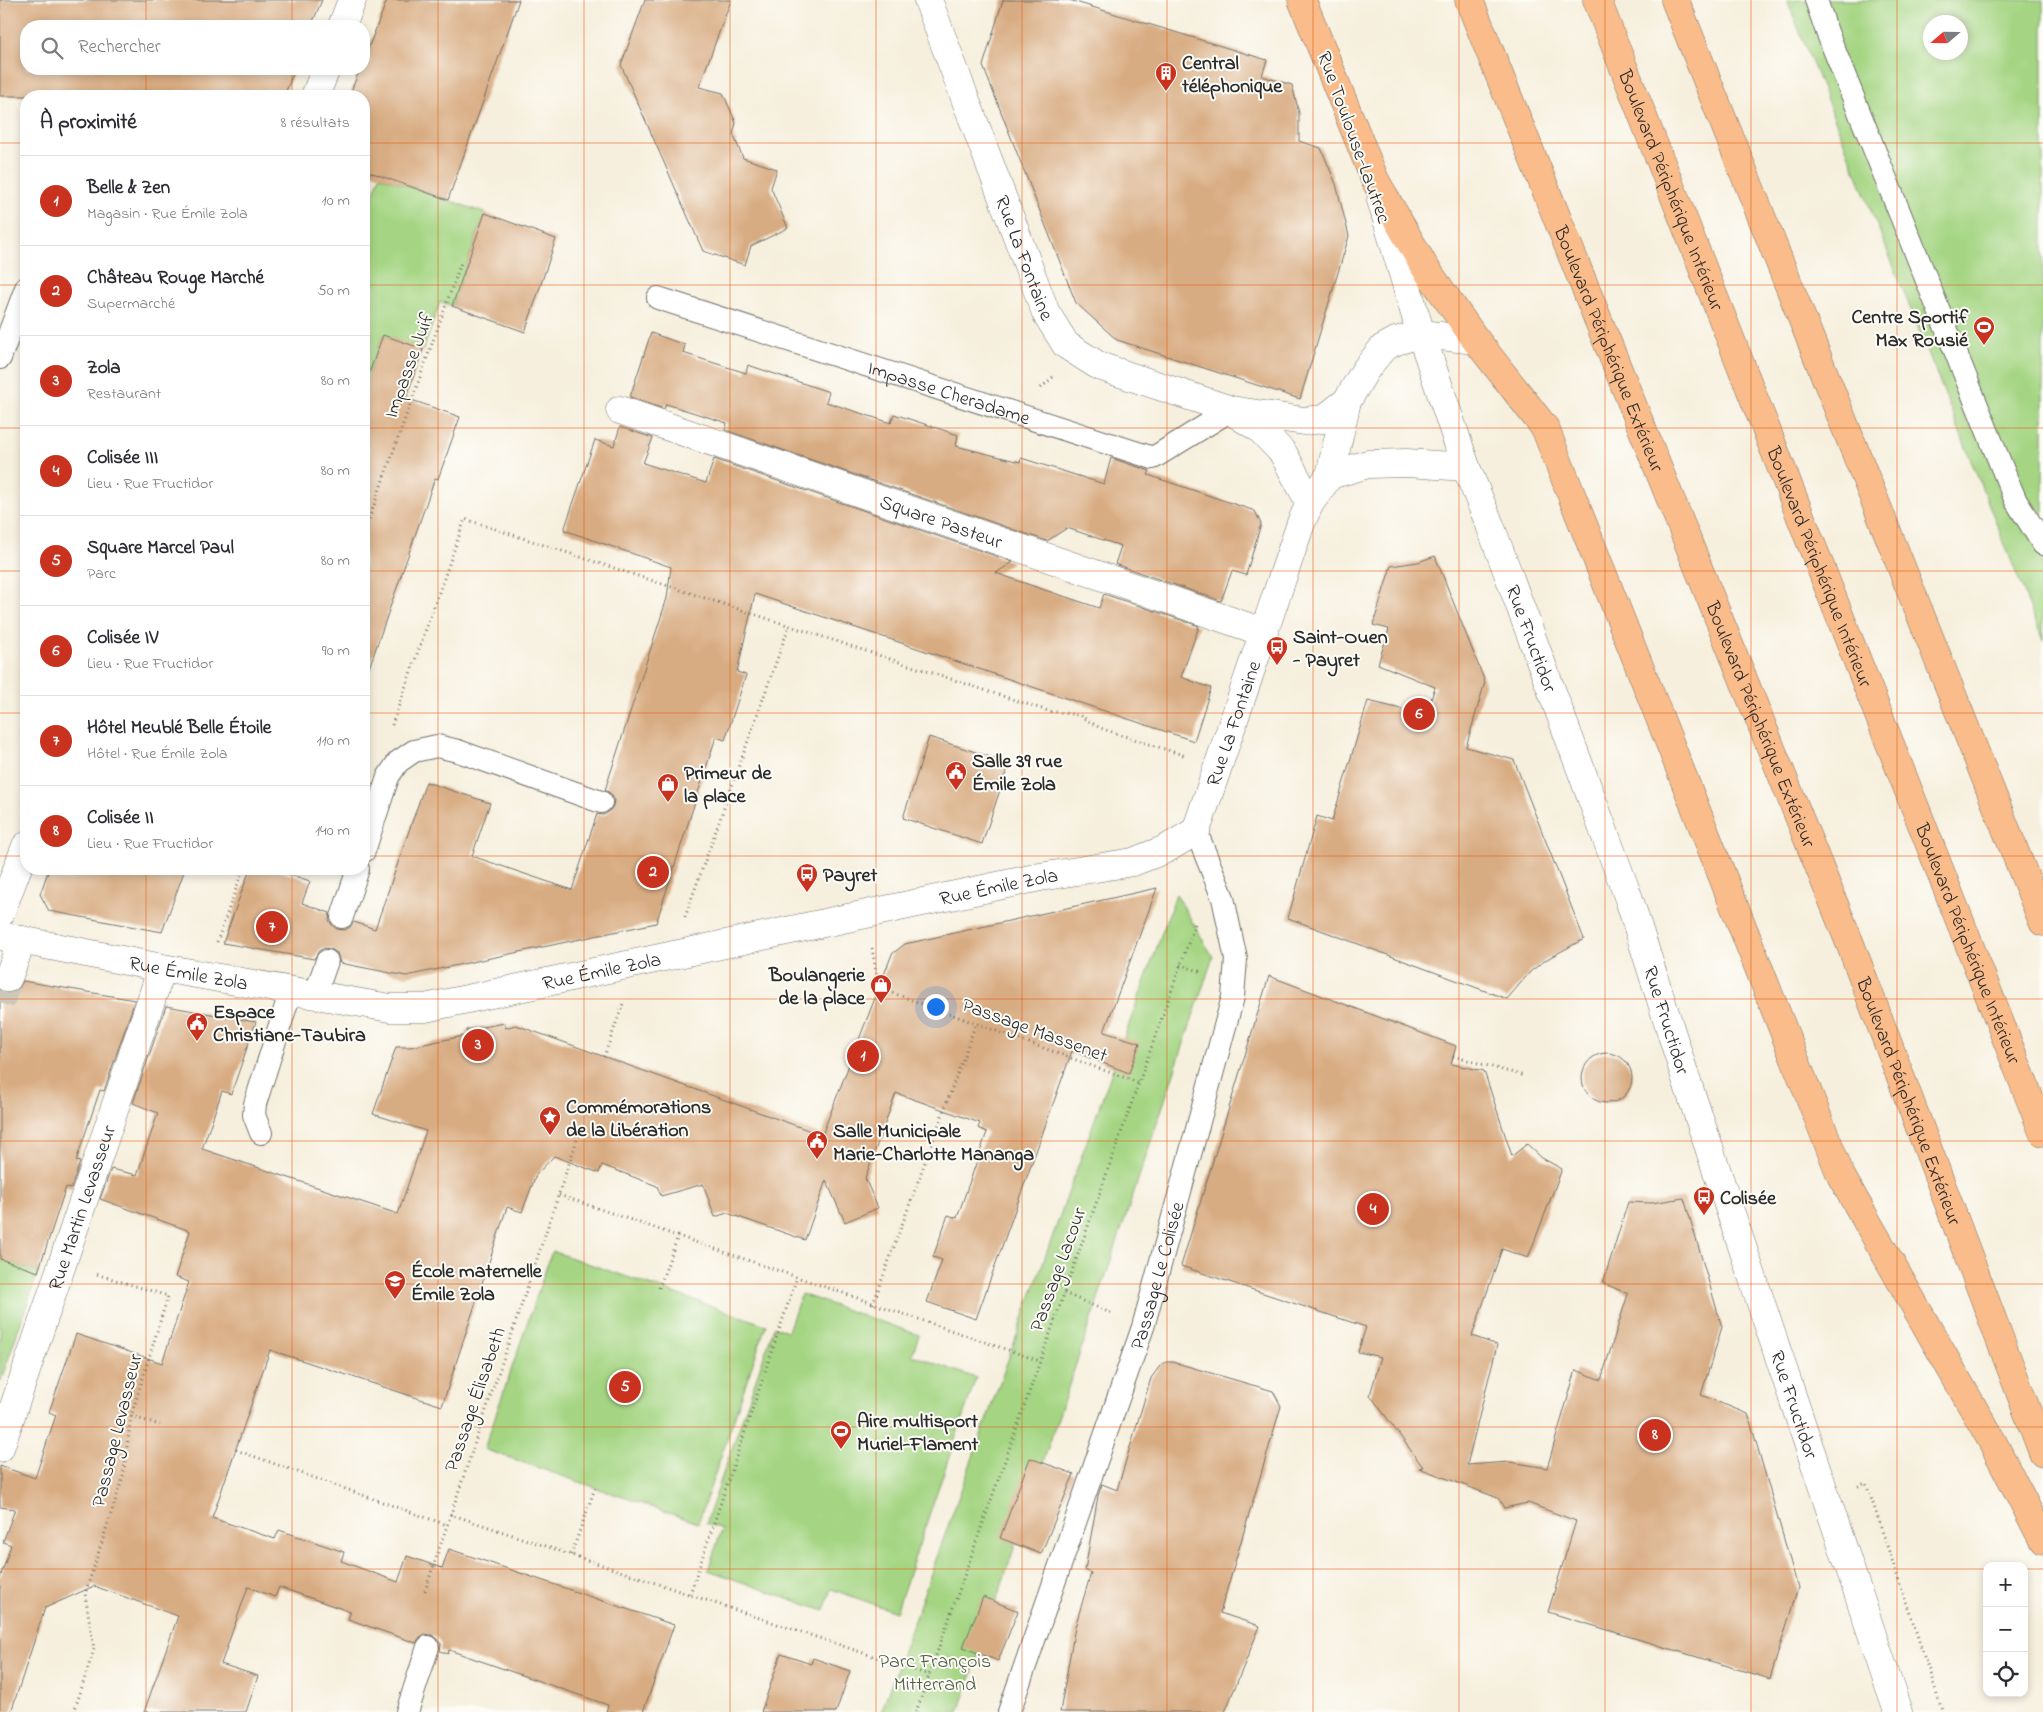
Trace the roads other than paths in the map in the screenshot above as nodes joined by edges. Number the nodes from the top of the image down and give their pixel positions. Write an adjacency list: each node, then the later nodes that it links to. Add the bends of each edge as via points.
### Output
1 (352, 0): 8 (street)
2 (928, 0): 19 (street, Rue La Fontaine, via 1046,313 1066,345 1099,366)
3 (1302, 0): 11 (main road, Rue Toulouse-Lautrec)
4 (1469, 0): 41 (main road, Boulevard Périphérique Extérieur, via 1851,946)
5 (1597, 0): 38 (main road, Boulevard Périphérique Intérieur)
6 (1675, 0): 32 (main road)
7 (1816, 0): 23 (lane, via 2007,480)
8 (344, 20)
9 (324, 75): 10 (street)
10 (317, 90)
11 (1375, 180): 14 (street, Rue Toulouse-Lautrec); 15 (main road, via 1424,266)
12 (658, 298): 19 (lane, Impasse Cheradame, via 1153,458)
13 (20, 304): 16 (lane)
14 (1421, 334): 15 (street, Rue La Fontaine); 17 (street, Rue La Fontaine, via 1383,348); 20 (street, Rue Fructidor)
15 (1476, 340): 42 (main road, via 1545,428 1841,1176 1992,1441)
16 (0, 358)
17 (1347, 401): 19 (street, Rue La Fontaine, via 1324,419 1304,421); 21 (street, Rue La Fontaine)
18 (620, 410): 24 (street, Square Pasteur)
19 (1231, 410): 22 (street, Rue La Fontaine, via 1260,429 1283,453)
20 (1466, 467): 21 (street, via 1368,464); 46 (street, Rue Fructidor, via 1629,899)
21 (1330, 475): 22 (street, Rue La Fontaine)
22 (1310, 503): 24 (street, Rue La Fontaine)
23 (2043, 544)
24 (1263, 632): 26 (street, Rue La Fontaine)
25 (601, 802): 27 (lane, via 437,746 414,751 398,762 388,777)
26 (1196, 831): 37 (street, Rue Émile Zola, via 1166,849 1133,862 1040,877 425,1008 390,1008); 45 (lane, Passage Le Colisée, via 1223,898 1236,959 1234,998 1143,1327)
27 (370, 832)
28 (20, 862): 30 (street)
29 (356, 875): 31 (lane)
30 (0, 914)
31 (342, 917)
32 (2043, 922)
33 (11, 938): 35 (street, Rue Émile Zola); 36 (street)
34 (327, 961): 37 (lane)
35 (162, 968): 37 (street, Rue Émile Zola); 40 (street, Rue Martin Levasseur)
36 (8, 978)
37 (303, 993): 39 (lane, via 255,1104 254,1114)
38 (2043, 1132)
39 (261, 1133)
40 (0, 1448)
41 (2043, 1454)
42 (2043, 1540)
43 (428, 1647): 44 (lane)
44 (407, 1712)
45 (1009, 1712)
46 (1898, 1712)

